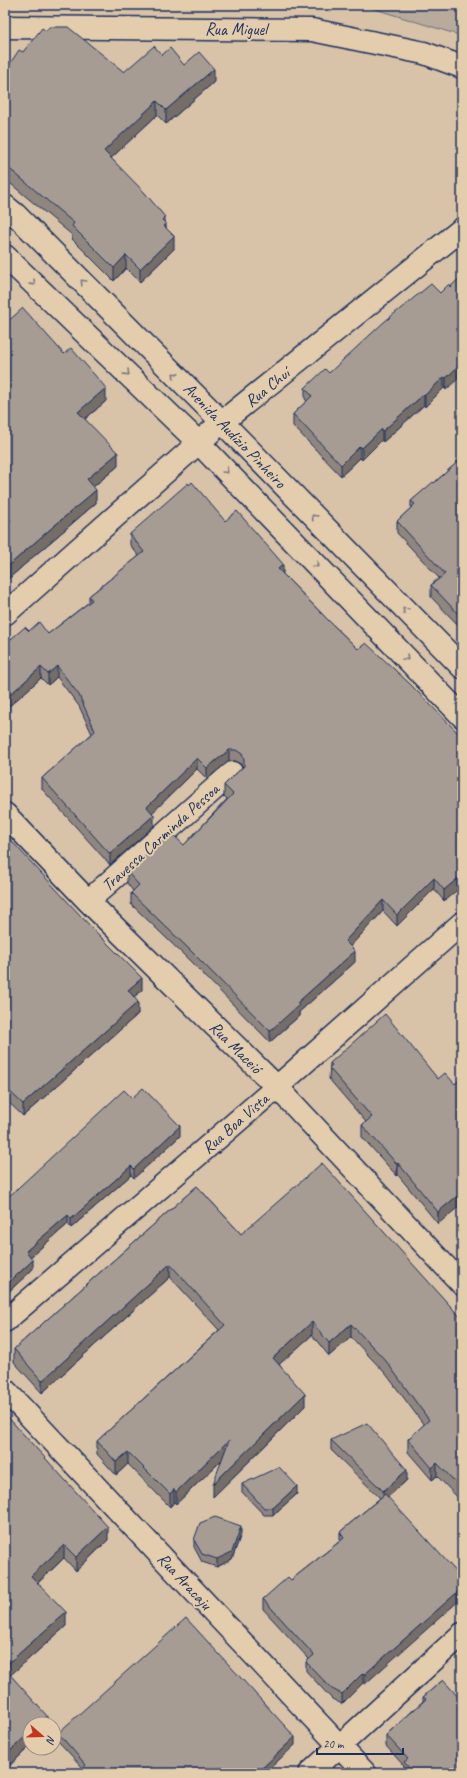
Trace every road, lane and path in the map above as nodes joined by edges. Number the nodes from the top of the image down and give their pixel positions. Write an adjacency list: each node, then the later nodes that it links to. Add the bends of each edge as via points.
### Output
1 (5, 27): 2 (street, Rua Miguel, via 312,30 424,53)
2 (462, 67)
3 (5, 206): 6 (street, Avenida Audízio Pinheiro, one-way to 3)
4 (462, 229): 6 (street, Rua Chuí)
5 (5, 256): 7 (street, Avenida Audízio Pinheiro, one-way to 7)
6 (222, 422): 7 (street, Rua Chuí); 9 (street, Avenida Audízio Pinheiro, one-way to 6)
7 (199, 443): 8 (street, Rua Chuí); 10 (street, Avenida Audízio Pinheiro, one-way to 10)
8 (5, 614)
9 (458, 664): 10 (street)
10 (430, 682): 11 (street, Avenida Audízio Pinheiro)
11 (462, 716)
12 (232, 773): 14 (street, Travessa Carminda Pessoa)
13 (5, 814): 14 (street, Rua Maceió)
14 (88, 901): 16 (street, Rua Maceió)
15 (462, 922): 16 (street, Rua Boa Vista)
16 (277, 1087): 17 (street, Rua Maceió); 18 (street, Rua Boa Vista)
17 (462, 1284)
18 (5, 1321)
19 (5, 1390): 21 (street, Rua Aracaju)
20 (462, 1634): 21 (street)
21 (340, 1746): 22 (street); 23 (street, Rua Aracaju)
22 (310, 1773)
23 (365, 1773)

